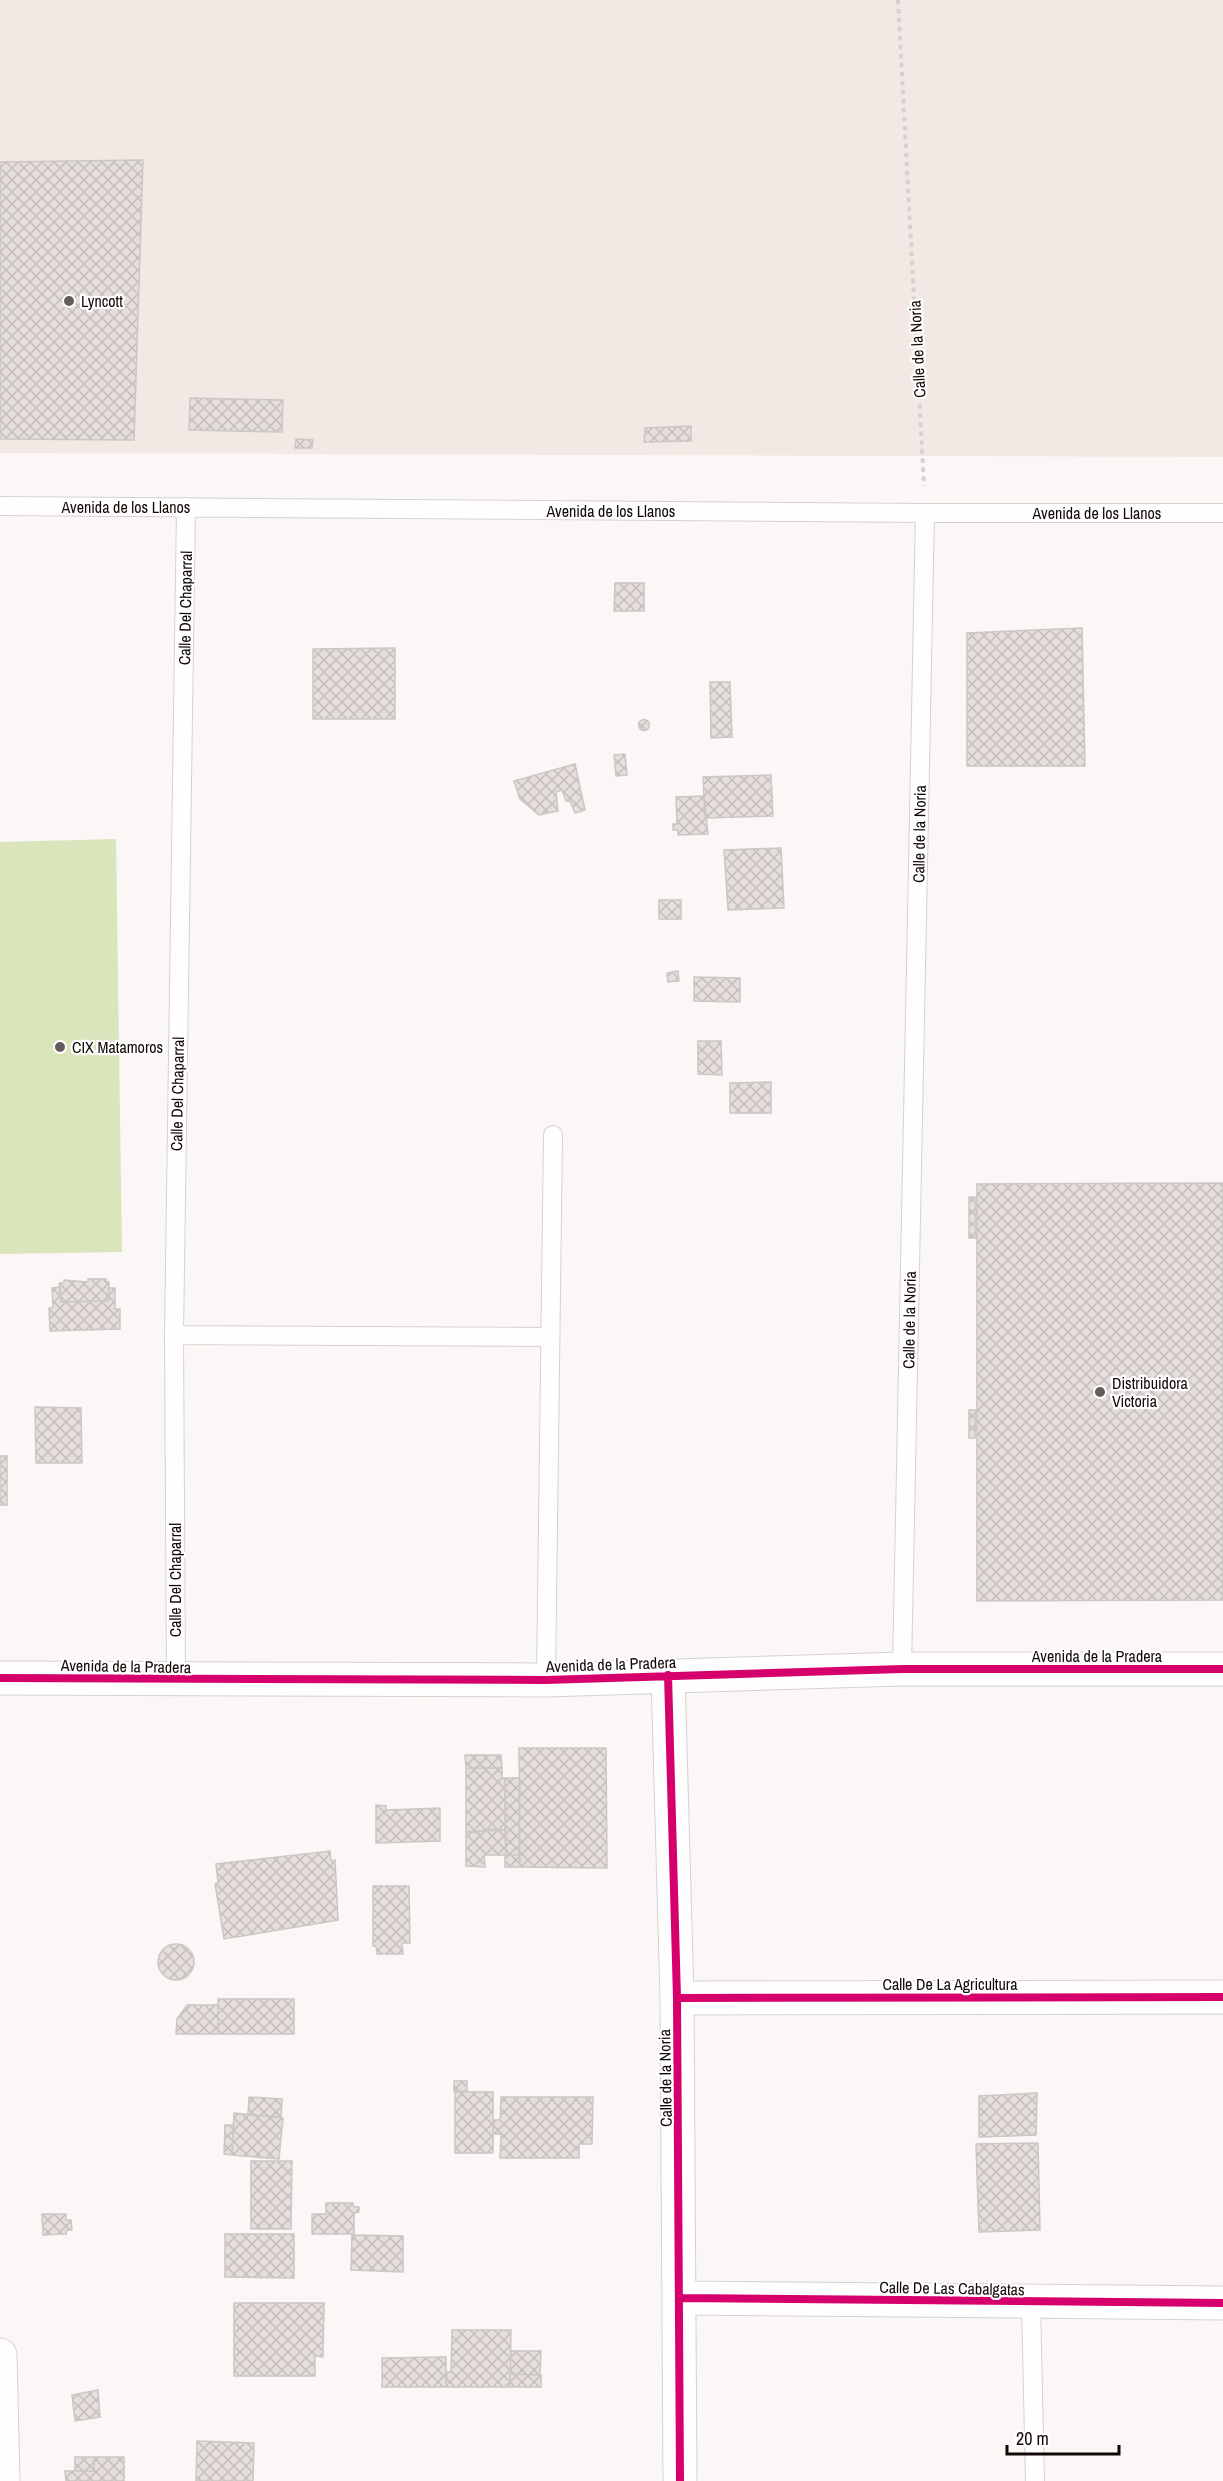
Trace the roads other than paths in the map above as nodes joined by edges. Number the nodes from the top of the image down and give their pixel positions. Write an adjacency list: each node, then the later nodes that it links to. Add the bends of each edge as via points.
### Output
1 (0, 506): 2 (lane, Avenida de los Llanos)
2 (186, 507): 3 (lane, Avenida de los Llanos); 6 (lane, Calle Del Chaparral)
3 (926, 513): 4 (lane, Avenida de los Llanos); 8 (lane, Calle de la Noria)
4 (1223, 513)
5 (553, 1135): 7 (lane)
6 (174, 1335): 7 (lane); 12 (lane, Calle Del Chaparral)
7 (550, 1337): 13 (lane)
8 (902, 1669): 9 (street, Avenida de la Pradera); 10 (street, Avenida de la Pradera)
9 (1223, 1669)
10 (668, 1675): 13 (street, Avenida de la Pradera); 15 (street, Calle de la Noria)
11 (0, 1678): 12 (street, Avenida de la Pradera)
12 (176, 1680): 13 (street, Avenida de la Pradera)
13 (546, 1680)
14 (1223, 1997): 15 (street, Calle De La Agricultura)
15 (677, 1998): 16 (street, Calle de la Noria)
16 (680, 2298): 17 (street, Calle De Las Cabalgatas); 21 (street, Calle de la Noria)
17 (1031, 2302): 18 (street, Calle De Las Cabalgatas); 22 (lane)
18 (1223, 2303)
19 (0, 2355): 20 (street)
20 (3, 2481)
21 (680, 2481)
22 (1035, 2481)

